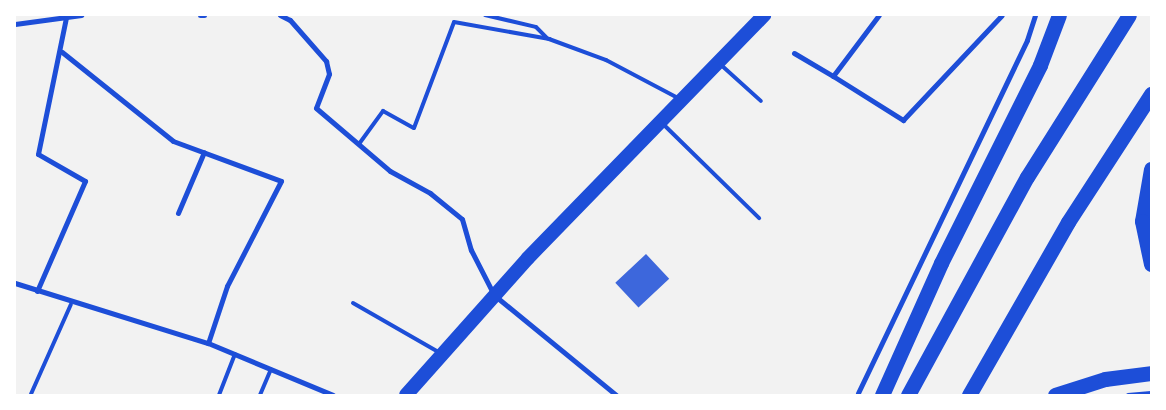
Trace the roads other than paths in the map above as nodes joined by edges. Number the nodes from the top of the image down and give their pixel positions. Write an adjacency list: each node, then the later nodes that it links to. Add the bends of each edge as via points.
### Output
1 (81, 15): 12 (street)
2 (200, 15): 3 (street)
3 (204, 15)
4 (280, 15): 23 (street, via 290,20 326,61 329,74 316,108)
5 (485, 15): 14 (lane, via 536,27)
6 (764, 15): 17 (highway)
7 (879, 15): 18 (street)
8 (1002, 15): 18 (street, via 903,120)
9 (1035, 15): 41 (street, via 1027,40)
10 (1059, 15): 47 (highway, via 1040,65 941,262)
11 (1129, 15): 48 (highway, via 1027,177)
12 (66, 17): 13 (street); 15 (street)
13 (15, 24)
14 (549, 39): 20 (lane, via 606,60); 23 (lane, via 454,22 414,128 383,111)
15 (62, 52): 24 (street, via 172,142); 30 (street, via 38,154 85,181)
16 (794, 54): 18 (street)
17 (718, 63): 20 (highway); 21 (lane)
18 (833, 76)
19 (1151, 94): 49 (highway, via 1068,222)
20 (681, 100): 22 (highway)
21 (761, 101)
22 (660, 122): 27 (lane); 31 (highway)
23 (359, 144): 31 (street, via 462,219 470,250)
24 (204, 152): 26 (street); 34 (street, via 281,181 227,286)
25 (1151, 169): 28 (highway, via 1142,221)
26 (178, 213)
27 (759, 218)
28 (1151, 264)
29 (15, 283): 30 (street)
30 (37, 291): 33 (street)
31 (494, 295): 36 (highway); 46 (street)
32 (353, 302): 36 (lane)
33 (71, 304): 34 (street); 40 (lane)
34 (208, 343): 35 (street)
35 (235, 354): 37 (street); 42 (lane)
36 (442, 354): 45 (highway)
37 (271, 369): 43 (lane); 44 (street)
38 (1151, 373): 50 (highway, via 1105,379)
39 (1151, 393): 51 (lane)
40 (30, 394)
41 (859, 394)
42 (219, 395)
43 (260, 395)
44 (333, 395)
45 (406, 395)
46 (616, 395)
47 (882, 395)
48 (908, 395)
49 (969, 395)
50 (1055, 395)
51 (1128, 395)

